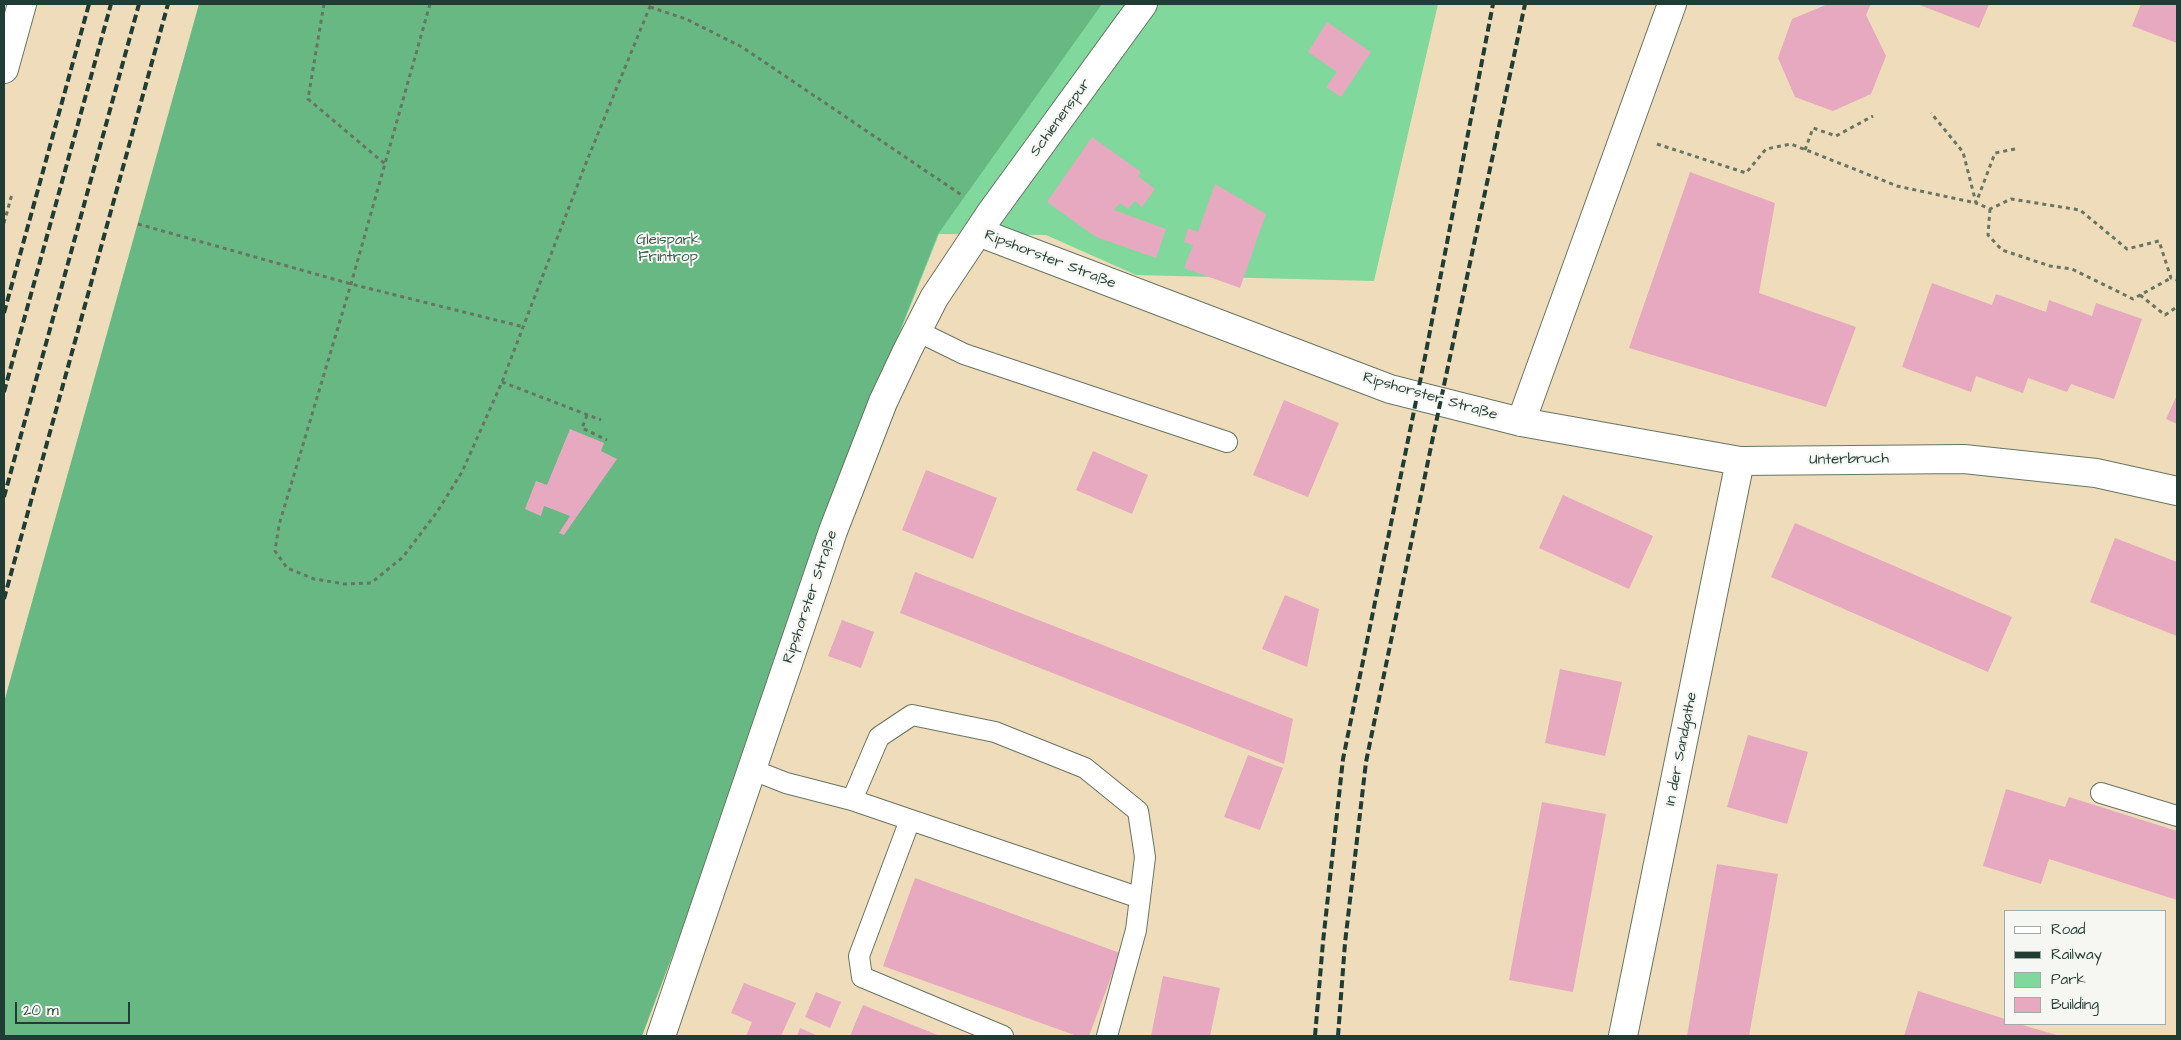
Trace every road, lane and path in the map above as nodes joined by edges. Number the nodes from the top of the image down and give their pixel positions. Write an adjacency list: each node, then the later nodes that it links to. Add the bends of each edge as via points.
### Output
1 (22, 4): 7 (street)
2 (324, 4): 13 (path, via 308,99)
3 (430, 4): 13 (path)
4 (1143, 4): 18 (street, Schienenspur)
5 (1672, 4): 10 (street)
6 (651, 5): 18 (path, via 742,46); 25 (path)
7 (4, 69)
8 (1930, 113): 15 (path, via 1964,152)
9 (1873, 116): 12 (path, via 1836,136 1813,128)
10 (1626, 133): 12 (path, via 1746,173 1766,149 1791,144); 30 (street)
11 (2015, 148): 15 (path, via 1995,153)
12 (1805, 150): 15 (path, via 1896,186)
13 (384, 164): 22 (path)
14 (12, 194): 17 (path)
15 (1976, 203): 16 (path)
16 (1990, 209): 20 (path, via 2011,199 2080,210 2127,249 2159,241); 23 (path, via 1988,235 2002,250 2050,266 2072,268 2134,299)
17 (4, 223)
18 (984, 223): 26 (street, Ripshorster Straße, via 934,298); 30 (street, Ripshorster Straße, via 1390,389)
19 (138, 224): 22 (path)
20 (2171, 278): 21 (path); 23 (path)
21 (2177, 280)
22 (351, 284): 25 (path); 27 (path, via 279,524 275,551 288,568 314,579 345,584 371,583 403,556 437,512 462,472)
23 (2140, 295): 24 (path, via 2165,315)
24 (2177, 307)
25 (524, 327): 27 (path)
26 (917, 331): 32 (lane, via 964,354); 35 (street, Ripshorster Straße, via 883,402 833,531)
27 (502, 382): 28 (path)
28 (587, 415): 29 (path); 31 (path, via 582,428)
29 (601, 420)
30 (1521, 422): 33 (street, Unterbruch)
31 (607, 440)
32 (1227, 442)
33 (1740, 461): 34 (street, Unterbruch, via 1964,459 2096,473); 44 (street, In der Sandgathe)
34 (2177, 491)
35 (753, 770): 37 (lane, via 786,784); 41 (street, Ripshorster Straße)
36 (2101, 793): 38 (lane)
37 (852, 800): 39 (lane); 40 (lane, via 879,737 912,715 995,732 1085,768 1138,811 1145,858)
38 (2177, 816)
39 (910, 820): 40 (lane); 42 (lane, via 859,956 862,977)
40 (1140, 898): 43 (lane, via 1136,930)
41 (661, 1036)
42 (1003, 1036)
43 (1107, 1036)
44 (1623, 1036)

